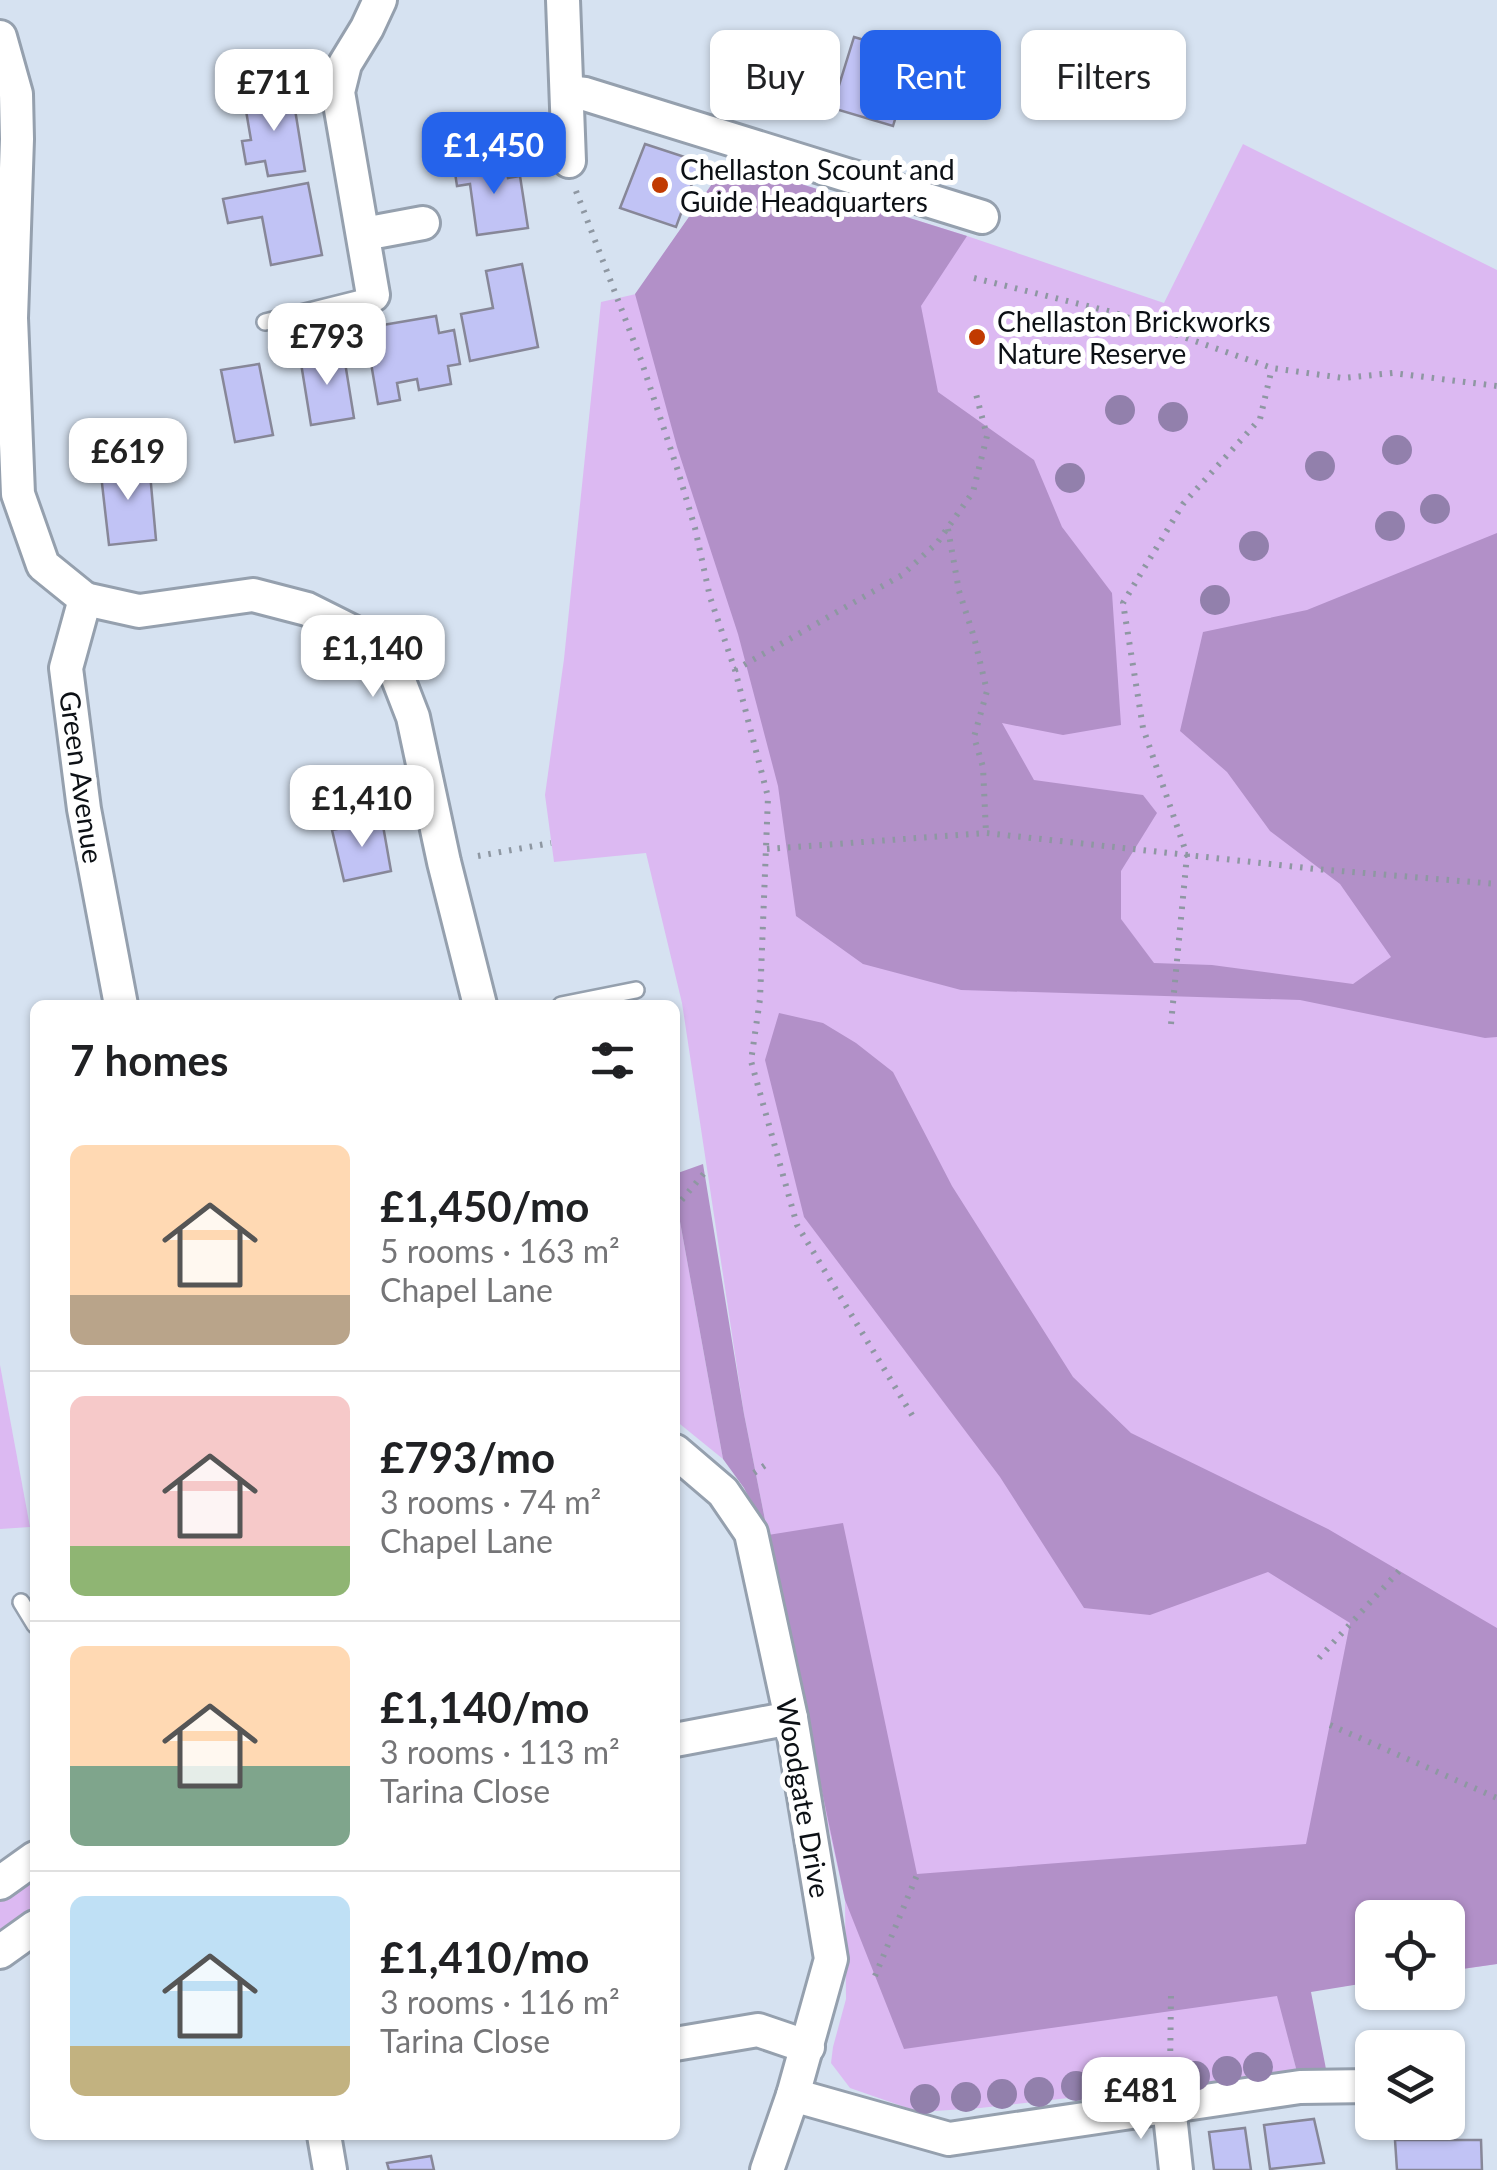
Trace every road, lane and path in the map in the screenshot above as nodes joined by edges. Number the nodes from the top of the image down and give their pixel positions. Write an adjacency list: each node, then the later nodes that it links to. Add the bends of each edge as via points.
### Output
1 (380, 0): 8 (street, via 345,64 338,92)
2 (562, 0): 4 (street)
3 (0, 37): 16 (street, via 16,94 18,139 11,318 18,494 43,565)
4 (566, 92): 5 (street); 6 (street)
5 (569, 161): 17 (path, via 672,452)
6 (982, 217)
7 (423, 224): 8 (street)
8 (364, 234): 10 (street)
9 (974, 278): 12 (path, via 1112,312)
10 (373, 295): 11 (lane)
11 (265, 322)
12 (1272, 368): 13 (path); 21 (path, via 1260,419 1184,504 1123,604 1142,728)
13 (1497, 386)
14 (976, 394): 15 (path, via 988,436 974,492)
15 (948, 528): 17 (path, via 902,575); 18 (path, via 987,691 974,738 983,768)
16 (85, 599): 22 (street, via 139,610 253,595 308,609 355,633 394,668 413,718); 25 (street, Green Avenue, via 66,668)
17 (736, 670): 20 (path, via 768,798)
18 (986, 833): 20 (path); 21 (path)
19 (551, 844): 22 (path)
20 (767, 849): 31 (path, via 751,1060 797,1225)
21 (1186, 855): 23 (path); 28 (path)
22 (444, 862): 26 (street)
23 (1497, 884)
24 (636, 990): 27 (lane)
25 (120, 1000)
26 (479, 1000)
27 (586, 1000)
28 (1171, 1024)
29 (706, 1171): 30 (path)
30 (680, 1202)
31 (915, 1420)
32 (680, 1455): 37 (street, Woodgate Drive, via 723,1492 751,1534)
33 (1399, 1571): 36 (path)
34 (21, 1602): 35 (lane)
35 (30, 1617)
36 (1319, 1658)
37 (791, 1718): 39 (street); 49 (street, Woodgate Drive, via 831,1958)
38 (1330, 1725): 40 (path)
39 (680, 1739)
40 (1497, 1798)
41 (30, 1862): 43 (street)
42 (917, 1875): 46 (path)
43 (0, 1883)
44 (30, 1931): 45 (street)
45 (0, 1952)
46 (875, 1976)
47 (1171, 1994): 52 (path)
48 (680, 2043): 49 (street, via 758,2030)
49 (808, 2047): 51 (street, Woodgate Drive)
50 (1355, 2086): 52 (street, via 1300,2087)
51 (793, 2095): 52 (street, via 949,2139); 55 (street, Woodgate Drive)
52 (1169, 2106): 56 (street)
53 (325, 2140): 54 (street)
54 (330, 2170)
55 (767, 2170)
56 (1176, 2170)

